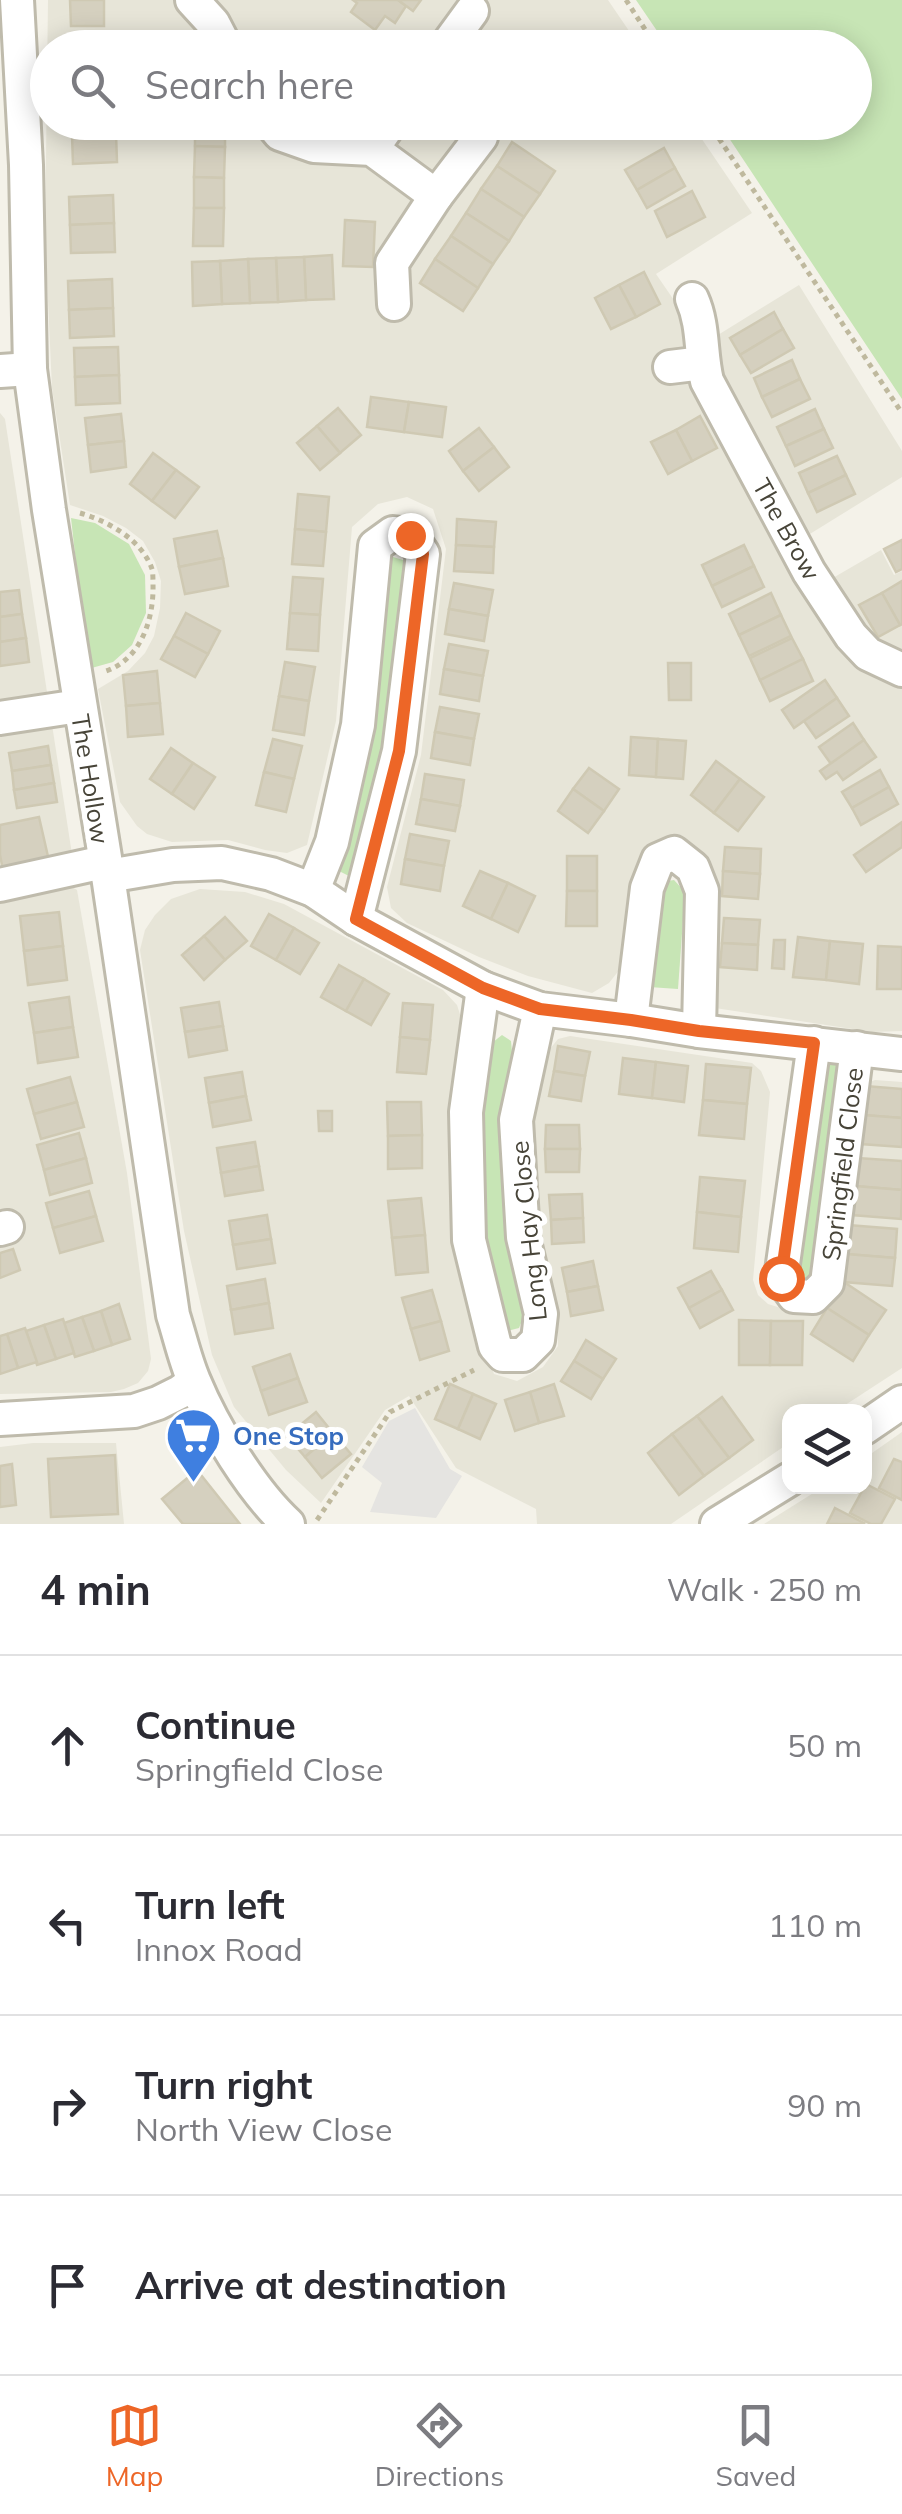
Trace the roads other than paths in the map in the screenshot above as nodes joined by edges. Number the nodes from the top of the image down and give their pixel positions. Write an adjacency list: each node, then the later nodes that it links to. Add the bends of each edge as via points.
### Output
1 (17, 0): 13 (street, The Hollow, via 26,165)
2 (192, 0): 4 (street)
3 (472, 11): 5 (street)
4 (217, 30)
5 (458, 30)
6 (297, 140): 7 (street, via 314,146)
7 (355, 140)
8 (386, 140): 10 (street)
9 (479, 140): 10 (street)
10 (436, 196): 12 (street, via 392,263)
11 (692, 299): 14 (street, The Brow, via 701,324 686,365 716,399 851,636 868,654)
12 (394, 304)
13 (15, 370): 15 (street, The Hollow, via 49,510)
14 (902, 670)
15 (78, 693): 16 (street); 17 (street, The Hollow)
16 (0, 718)
17 (106, 869): 18 (street); 19 (street, via 222,864); 28 (street, The Hollow, via 173,1314)
18 (0, 885)
19 (313, 890): 20 (street); 20 (street, via 332,842 358,724 374,546 393,533 410,535 423,554 399,751)
20 (356, 919): 21 (street)
21 (483, 988): 22 (street); 22 (street, Long Hay Close, via 466,1112 469,1240 495,1346 503,1355 522,1355 538,1340 516,1120)
22 (540, 1009): 23 (street)
23 (631, 1020): 24 (street); 24 (street, via 646,888 658,860 674,853 693,868 702,891)
24 (699, 1031): 25 (street)
25 (814, 1043): 26 (street); 26 (street, Springfield Close, via 781,1278 794,1296 812,1296 827,1282)
26 (857, 1048): 27 (street)
27 (902, 1054)
28 (194, 1382): 30 (street, via 134,1411); 33 (street, The Hollow, via 244,1469)
29 (902, 1402): 31 (street)
30 (0, 1419)
31 (872, 1423)
32 (782, 1484): 34 (street)
33 (288, 1524)
34 (717, 1524)

